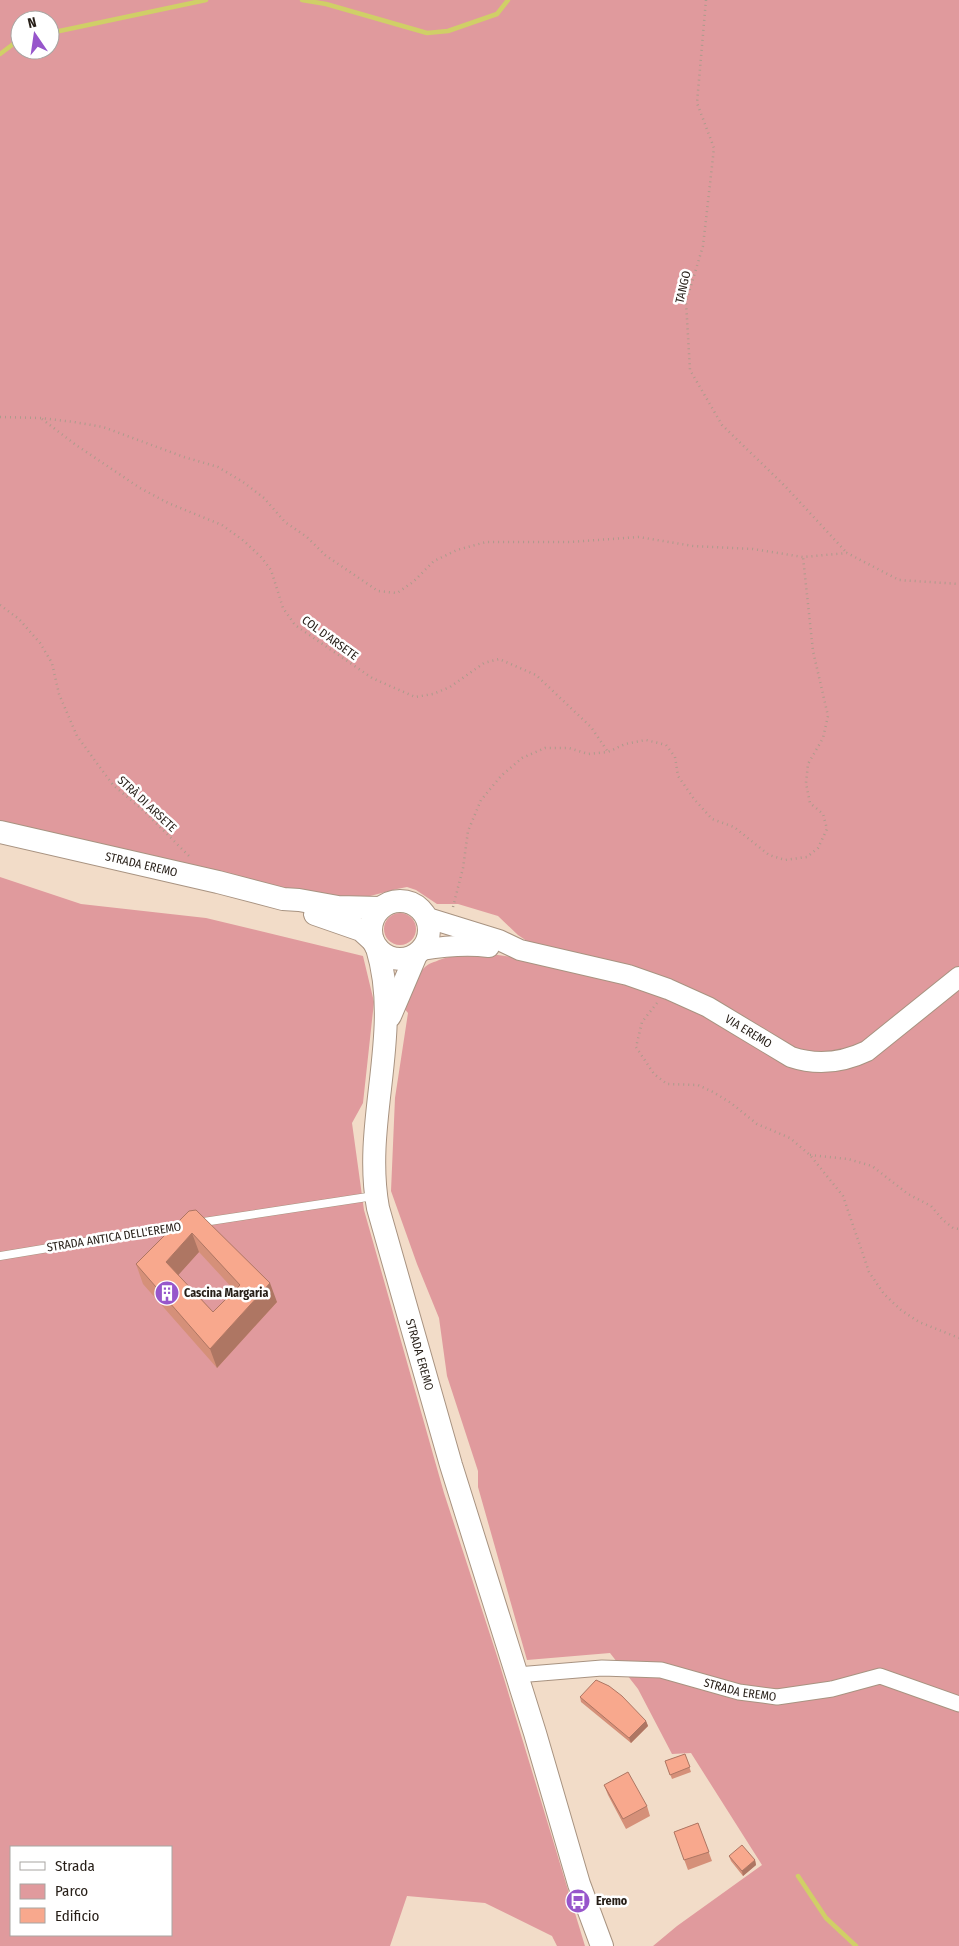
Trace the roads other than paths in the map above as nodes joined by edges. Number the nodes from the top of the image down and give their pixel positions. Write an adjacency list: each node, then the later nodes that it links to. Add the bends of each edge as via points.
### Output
1 (0, 832): 2 (main road, STRADA EREMO)
2 (283, 899): 3 (main road, STRADA EREMO, via 338,907); 5 (main road, STRADA EREMO, via 293,907 360,930)
3 (380, 908): 4 (main road, via 396,900 406,900 415,904); 5 (main road, via 371,925)
4 (428, 918): 6 (street, VIA EREMO, via 499,940); 7 (main road, via 429,936)
5 (375, 945): 7 (main road, via 384,954 400,959); 9 (main road, STRADA EREMO, via 382,964)
6 (520, 950): 7 (street, VIA EREMO, via 468,944); 8 (street, VIA EREMO, via 628,975 668,988 708,1007 791,1057 806,1062 850,1059 867,1051)
7 (419, 952): 9 (main road, STRADA EREMO)
8 (959, 977)
9 (386, 1027): 10 (main road, STRADA EREMO, via 376,1121)
10 (376, 1195): 11 (lane, STRADA ANTICA DELL'EREMO); 12 (main road, STRADA EREMO, via 450,1465)
11 (0, 1256)
12 (517, 1675): 13 (street, STRADA EREMO, via 602,1668 661,1670 739,1692 777,1697 832,1689 880,1676); 14 (main road, STRADA EREMO, via 579,1884)
13 (959, 1704)
14 (602, 1946)

